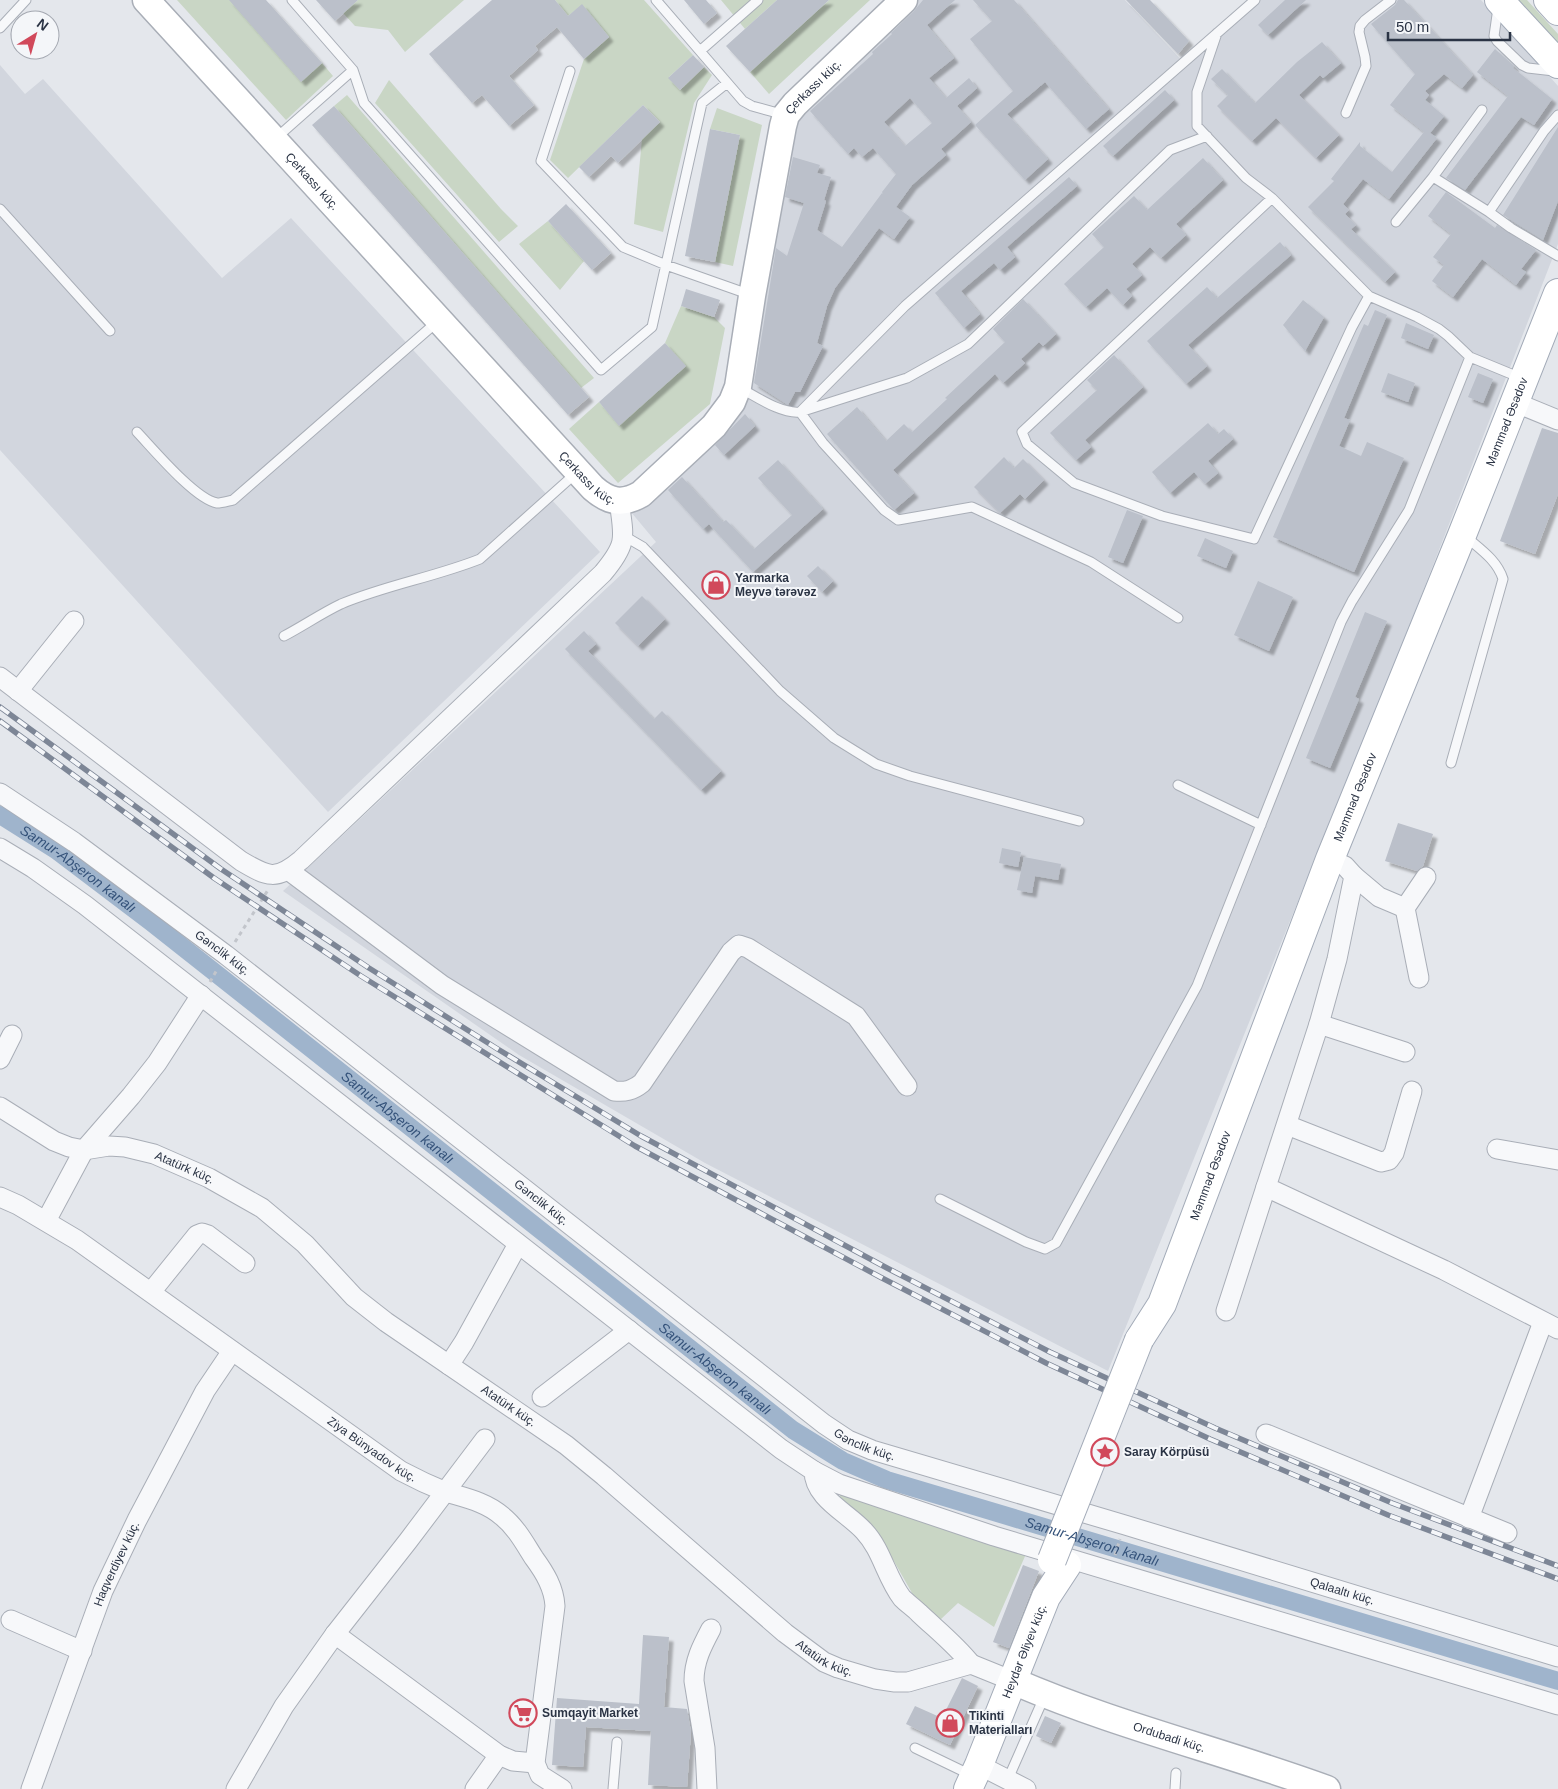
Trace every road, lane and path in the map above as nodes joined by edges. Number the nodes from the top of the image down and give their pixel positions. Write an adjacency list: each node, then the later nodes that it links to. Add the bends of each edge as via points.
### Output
1 (26, 0): 12 (lane)
2 (146, 0): 25 (street, Çerkassı küç.)
3 (292, 0): 16 (lane)
4 (656, 0): 14 (lane)
5 (758, 0): 14 (lane)
6 (904, 0): 22 (street, Çerkassı küç.)
7 (1255, 0): 13 (lane)
8 (1391, 0): 21 (lane, via 1360,26 1366,66)
9 (1499, 0): 15 (main road); 18 (lane, via 1494,36 1497,41 1528,68)
10 (1548, 0): 11 (main road)
11 (1558, 11)
12 (0, 28)
13 (1217, 33): 24 (lane, via 1197,92 1198,126); 41 (lane, via 905,306)
14 (700, 51): 19 (lane)
15 (1558, 64)
16 (353, 70): 25 (lane); 32 (lane, via 364,103 601,370 652,327)
17 (570, 71): 32 (lane, via 541,161 623,247)
18 (1558, 71)
19 (727, 83): 22 (lane, via 752,106); 32 (lane, via 702,103)
20 (1482, 110): 26 (lane)
21 (1346, 113)
22 (786, 115): 34 (street, Çerkassı küç.)
23 (1558, 115): 29 (lane)
24 (1207, 136): 27 (lane, via 1246,178); 41 (lane, via 1170,150 968,344 907,378)
25 (273, 140): 36 (street, Çerkassı küç.)
26 (1434, 177): 29 (lane); 30 (lane)
27 (1272, 198): 35 (lane); 35 (lane, via 1022,432 1027,444 1074,483 1162,516 1254,539)
28 (0, 209): 37 (lane)
29 (1488, 212): 31 (lane)
30 (1396, 222)
31 (1558, 256)
32 (666, 264): 34 (lane)
33 (1558, 293): 40 (main road, Məmməd Əsədov)
34 (752, 296): 39 (street, Çerkassı küç.)
35 (1369, 296): 38 (lane, via 1438,329)
36 (438, 321): 43 (lane, via 233,500 217,502 204,496 183,480); 44 (street, Çerkassı küç.)
37 (110, 331)
38 (1470, 357): 40 (lane); 57 (lane, via 1409,510 1341,622)
39 (738, 387): 41 (lane, via 782,410); 45 (street, Çerkassı küç., via 732,402 714,426 641,494)
40 (1519, 390): 42 (street); 46 (main road, Məmməd Əsədov)
41 (800, 412): 48 (lane, via 823,444 884,510 898,520 972,507 1091,562)
42 (1558, 420)
43 (137, 432)
44 (577, 472): 45 (street, Çerkassı küç., via 598,492); 50 (lane, via 480,559 340,605)
45 (619, 501): 47 (street)
46 (1462, 535): 53 (lane, via 1487,554 1503,579); 59 (main road, Məmməd Əsədov)
47 (624, 536): 56 (lane, via 643,547 780,691 834,738 876,764 910,776); 60 (street, via 616,557 603,573)
48 (1178, 618)
49 (74, 621): 52 (street)
50 (284, 636)
51 (0, 677): 52 (street)
52 (18, 691): 60 (street, via 241,861 260,872)
53 (1451, 763)
54 (1178, 785): 57 (lane)
55 (0, 793): 64 (street, Gənclik küç., via 74,842)
56 (1079, 821)
57 (1261, 825): 80 (lane, via 1197,986 1056,1243 1045,1249)
58 (0, 848): 66 (street, via 85,905)
59 (1330, 859): 61 (street, via 1345,866); 98 (main road, Məmməd Əsədov, bridge)
60 (282, 873): 64 (path); 71 (street, via 442,985 614,1091 625,1092 642,1083 731,952 739,945 856,1016)
61 (1354, 876): 63 (street, via 1379,897); 67 (street, via 1338,959)
62 (1426, 877): 63 (street)
63 (1405, 908): 65 (street)
64 (226, 955): 66 (path); 96 (street, Gənclik küç., via 840,1435 872,1450)
65 (1419, 978)
66 (201, 995): 76 (street, via 157,1063); 82 (street)
67 (1319, 1024): 69 (street); 74 (street)
68 (12, 1035): 70 (street)
69 (1405, 1052)
70 (0, 1059)
71 (907, 1086)
72 (1412, 1091): 74 (street, via 1394,1153 1389,1160 1381,1162)
73 (0, 1107): 76 (street, Atatürk küç., via 54,1141)
74 (1287, 1125): 78 (street)
75 (1497, 1149): 77 (street)
76 (84, 1150): 81 (street); 89 (street, Atatürk küç., via 109,1146 141,1149 240,1195 285,1226 354,1297)
77 (1558, 1160)
78 (1266, 1187): 85 (street); 86 (street, via 1444,1270)
79 (0, 1197): 81 (street, Ziya Bünyadov küç.)
80 (940, 1199)
81 (46, 1221): 84 (street, Ziya Bünyadov küç.)
82 (518, 1244): 87 (street); 89 (street)
83 (245, 1262): 84 (street, via 202,1233)
84 (151, 1292): 88 (street, Ziya Bünyadov küç.)
85 (1226, 1311)
86 (1551, 1326): 95 (street)
87 (629, 1330): 90 (street); 93 (street, via 781,1449)
88 (232, 1351): 94 (street, Ziya Bünyadov küç., via 401,1471); 103 (street, Haqverdiyev küç., via 205,1391 137,1520 103,1591)
89 (449, 1364): 105 (street, Atatürk küç., via 573,1452 785,1633 824,1662 875,1679 895,1682 908,1682)
90 (542, 1397)
91 (1266, 1434): 95 (street)
92 (484, 1440): 94 (street)
93 (814, 1471): 99 (street, via 839,1484 994,1536); 105 (street, via 814,1480 820,1491 864,1531 877,1549 902,1598 960,1650)
94 (446, 1491): 102 (street); 112 (street, Ziya Bünyadov küç., via 478,1502 512,1525 552,1587 556,1606)
95 (1469, 1518): 97 (street)
96 (1125, 1525): 99 (path); 104 (street, Qalaaltı küç.)
97 (1507, 1533)
98 (1060, 1563): 106 (main road, Heydər Əliyev küç.)
99 (1109, 1570): 108 (street)
100 (11, 1620): 103 (street)
101 (711, 1629): 121 (street, via 694,1667)
102 (334, 1634): 111 (street); 117 (street, via 284,1706)
103 (82, 1651): 116 (street, Haqverdiyev küç.)
104 (1558, 1657)
105 (971, 1664): 106 (street)
106 (1013, 1681): 107 (street, Ordubadi küç.); 114 (main road, Heydər Əliyev küç.)
107 (1045, 1695): 115 (lane); 124 (street, Ordubadi küç., via 1280,1777)
108 (1558, 1705)
109 (617, 1742): 120 (lane)
110 (914, 1748): 114 (lane)
111 (498, 1755): 112 (street, via 513,1761); 118 (street)
112 (536, 1763): 119 (street, via 540,1775)
113 (1176, 1773): 123 (lane)
114 (974, 1777): 115 (street)
115 (1008, 1779): 122 (street)
116 (31, 1789)
117 (236, 1789)
118 (475, 1789)
119 (562, 1789)
120 (613, 1789)
121 (707, 1789)
122 (1026, 1789)
123 (1175, 1789)
124 (1326, 1789)

